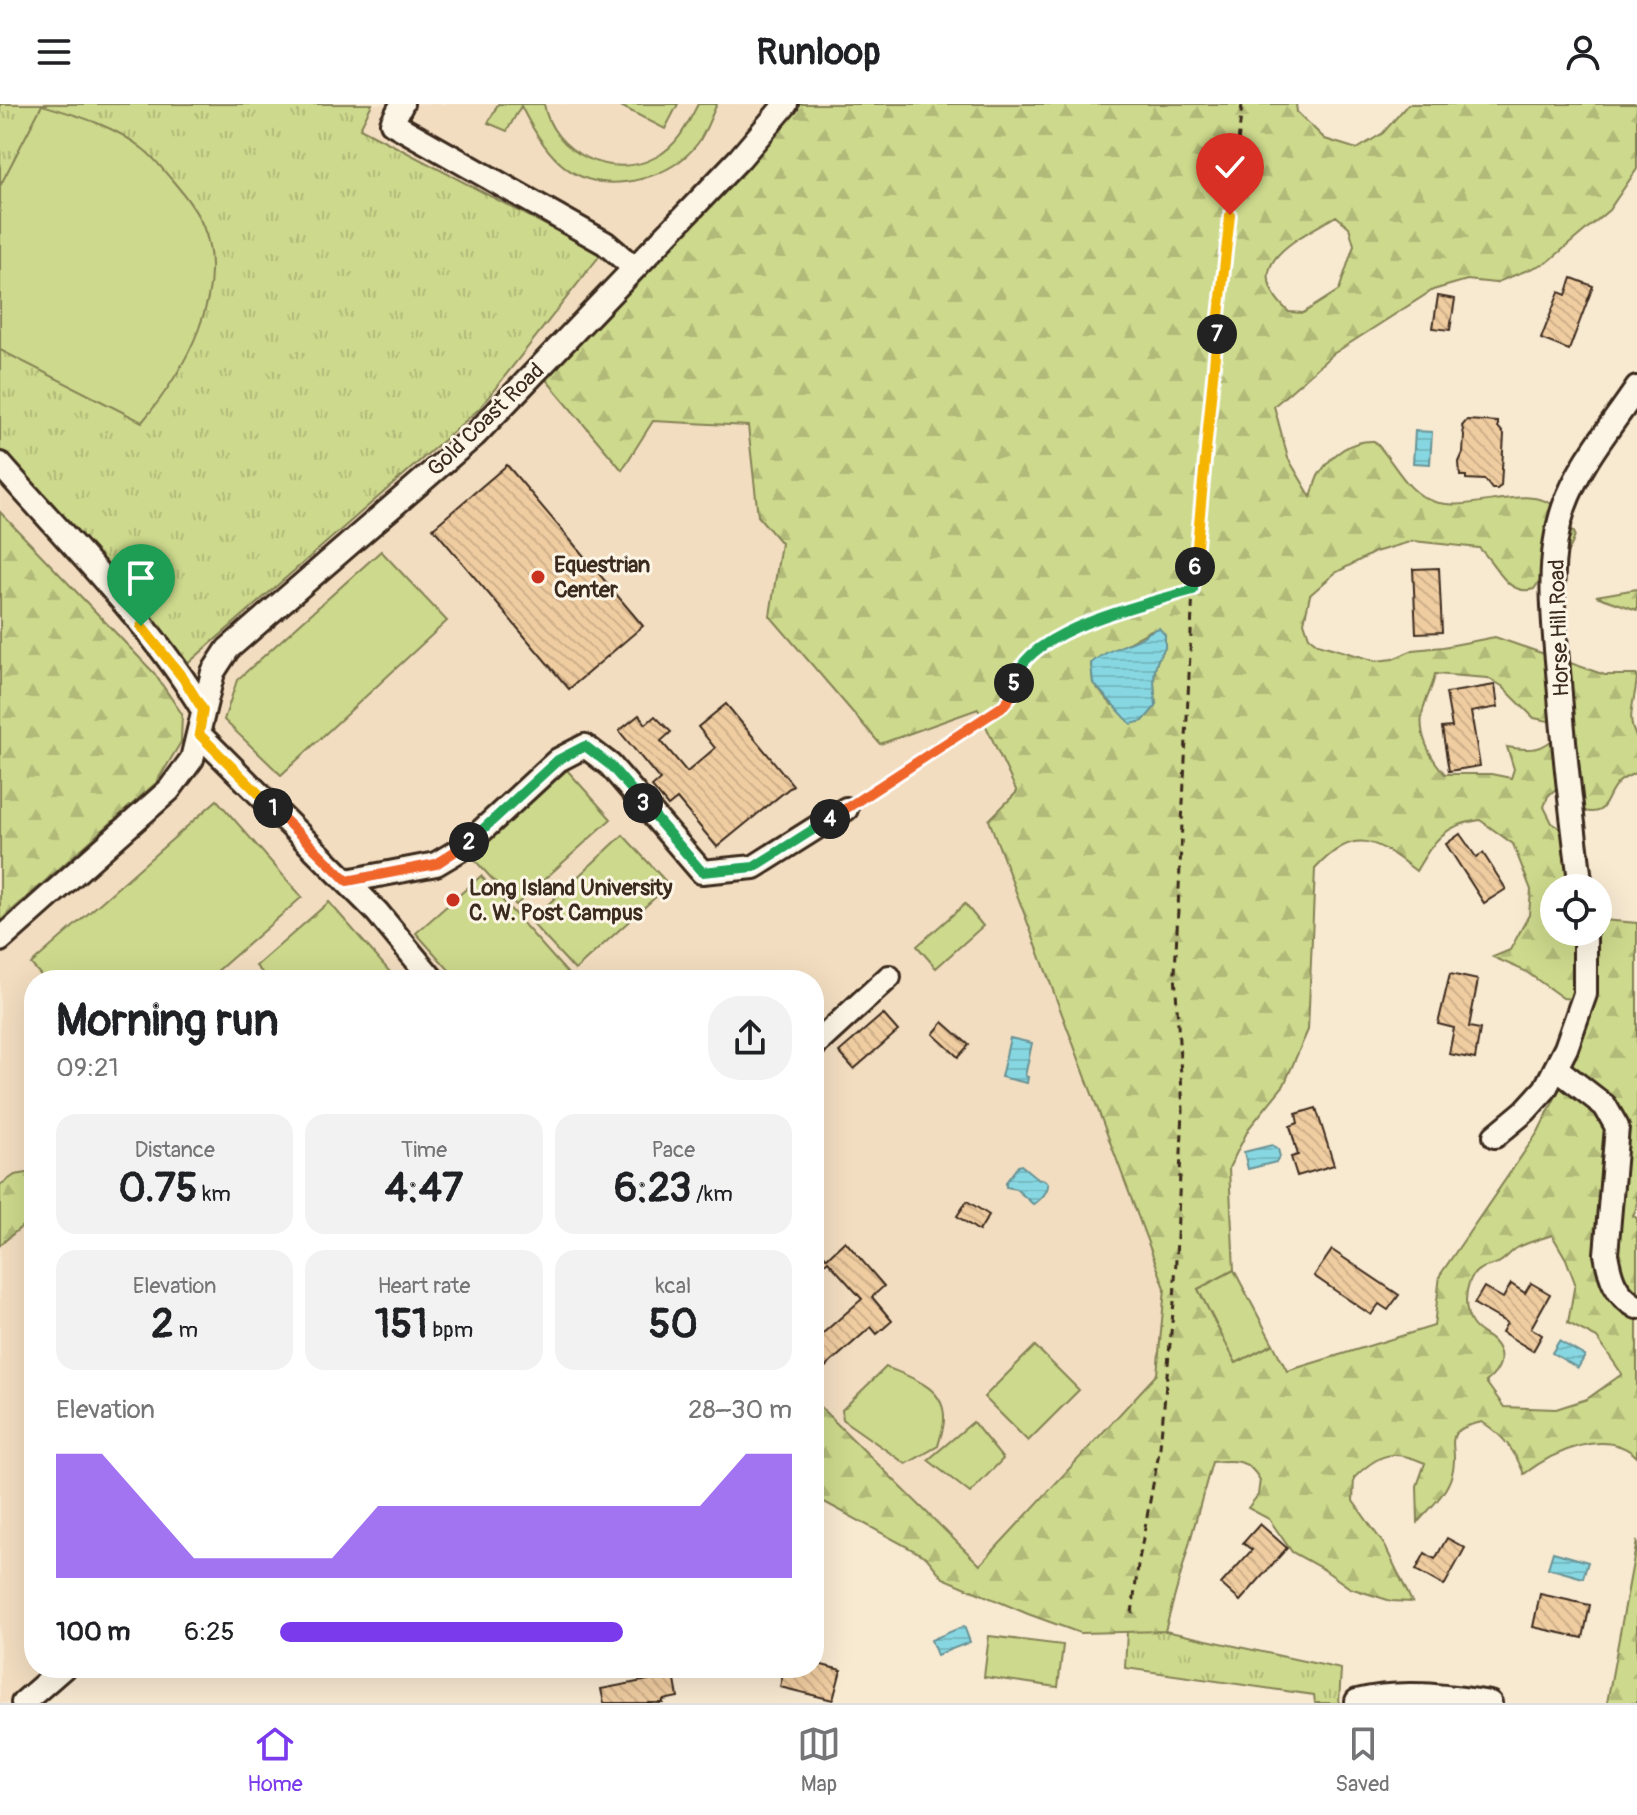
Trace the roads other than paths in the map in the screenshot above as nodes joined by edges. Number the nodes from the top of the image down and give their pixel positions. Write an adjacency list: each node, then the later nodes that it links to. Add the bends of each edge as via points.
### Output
1 (402, 104): 3 (street, via 392,123 605,243)
2 (786, 104): 3 (street, Gold Coast Road)
3 (633, 267): 6 (street, Gold Coast Road, via 475,435 228,649 213,672)
4 (1637, 388): 9 (street, Horse Hill Road, via 1582,468 1564,508 1552,572)
5 (0, 464): 6 (street, via 141,626)
6 (203, 710): 7 (street, Gold Coast Road)
7 (199, 734): 10 (street); 11 (street, Gold Coast Road, via 192,759 169,790)
8 (846, 809): 10 (street, via 754,867 702,872 610,765 585,746 558,760 463,848 436,864)
9 (1579, 874)
10 (347, 881): 13 (street)
11 (0, 940)
12 (1585, 946): 16 (street, via 1585,994)
13 (425, 970)
14 (889, 977): 15 (street)
15 (824, 1037)
16 (1556, 1068): 17 (street, via 1545,1089); 18 (street, via 1605,1106 1617,1127 1606,1254 1618,1293)
17 (1495, 1136)
18 (1637, 1307)
19 (52, 1678): 21 (street)
20 (1357, 1701): 22 (street, via 1408,1693)
21 (23, 1703)
22 (1490, 1703)

